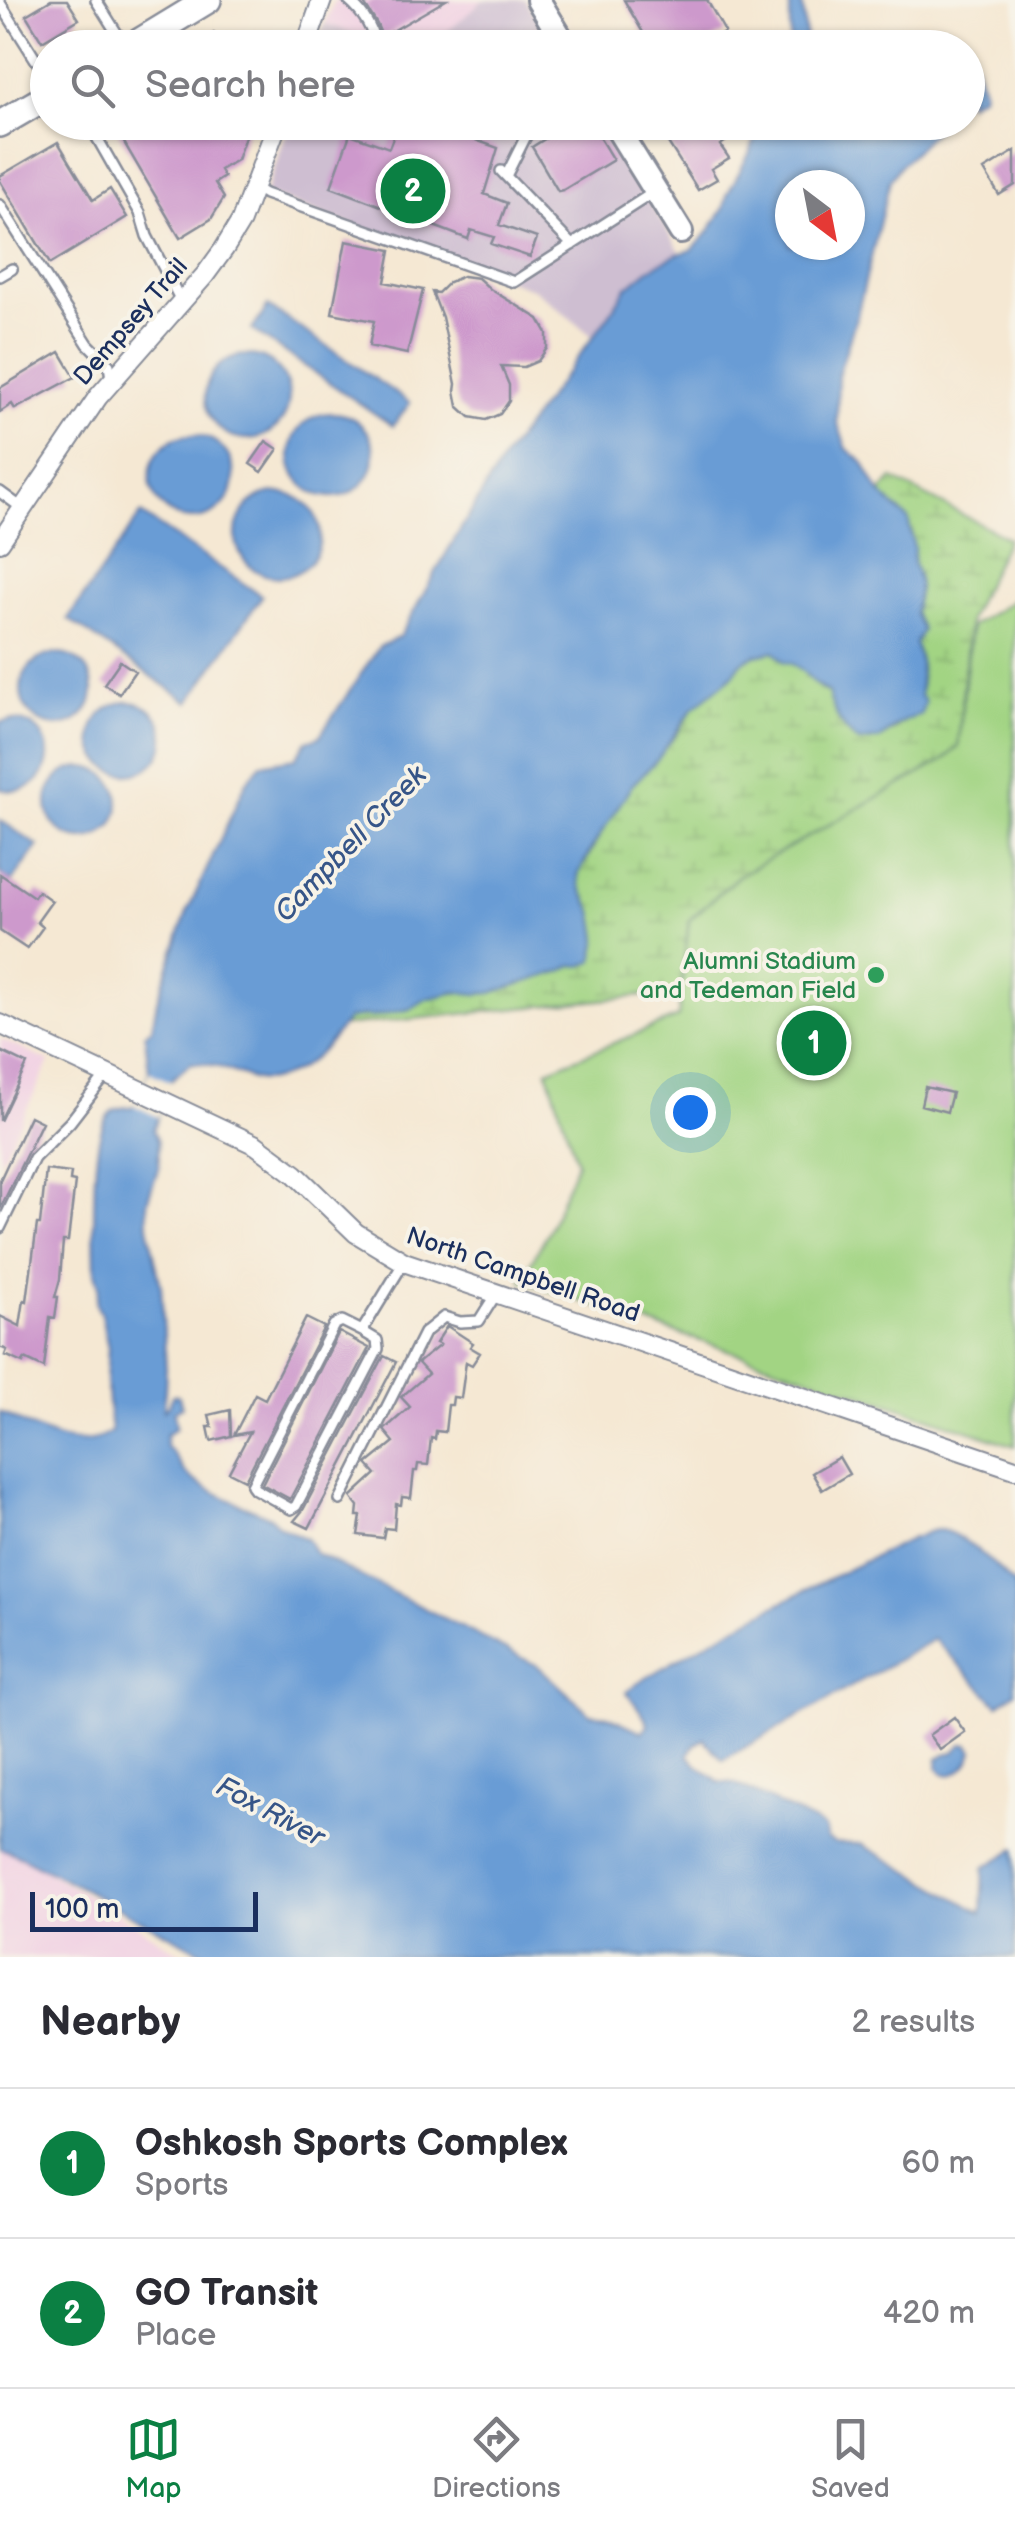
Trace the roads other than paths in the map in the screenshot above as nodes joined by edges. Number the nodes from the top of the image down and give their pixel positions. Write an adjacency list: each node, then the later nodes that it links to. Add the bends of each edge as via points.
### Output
1 (96, 0): 7 (lane)
2 (208, 0): 8 (main road)
3 (322, 0): 9 (street)
4 (348, 0): 10 (lane)
5 (538, 0): 11 (street)
6 (0, 3): 12 (lane)
7 (115, 30)
8 (157, 30)
9 (311, 30)
10 (372, 30)
11 (556, 30)
12 (30, 50)
13 (30, 106): 14 (main road)
14 (0, 124)
15 (98, 140): 26 (lane)
16 (272, 140): 19 (street, Dempsey Trail)
17 (523, 140): 23 (lane, via 504,174)
18 (624, 140): 20 (street)
19 (255, 188): 23 (lane, via 514,282); 26 (street, Dempsey Trail, via 224,249)
20 (656, 192): 22 (street); 23 (lane)
21 (0, 205): 27 (lane, via 88,344 109,366)
22 (680, 232)
23 (572, 245)
24 (12, 269): 25 (lane)
25 (0, 276)
26 (182, 301): 27 (street, Dempsey Trail)
27 (111, 381): 29 (street, Dempsey Trail)
28 (0, 492): 29 (lane)
29 (22, 508): 30 (street, Dempsey Trail)
30 (0, 542)
31 (0, 1024): 32 (street, North Campbell Road)
32 (108, 1074): 33 (lane, via 34,1158); 34 (street, North Campbell Road, via 276,1158 356,1233)
33 (0, 1228)
34 (404, 1262): 35 (street, North Campbell Road); 36 (lane)
35 (496, 1294): 37 (street, North Campbell Road); 38 (lane, via 479,1321 444,1317 424,1333)
36 (362, 1332): 36 (lane, via 377,1340 378,1349 291,1510 252,1485 334,1325 342,1321)
37 (1015, 1469)
38 (340, 1500)

